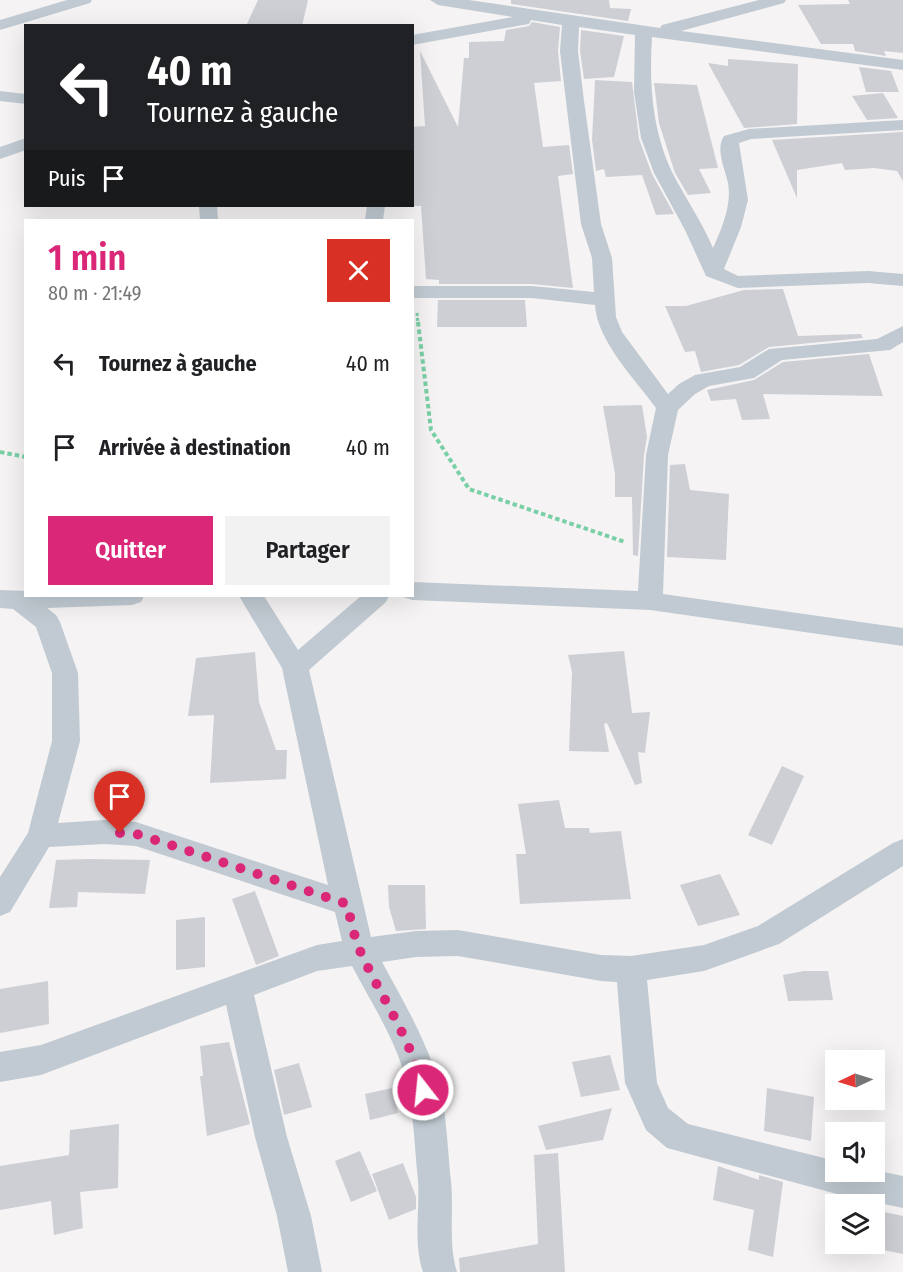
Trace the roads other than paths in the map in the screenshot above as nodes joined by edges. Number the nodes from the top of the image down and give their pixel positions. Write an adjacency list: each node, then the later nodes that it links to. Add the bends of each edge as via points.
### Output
1 (84, 0): 7 (street)
2 (438, 0): 4 (street)
3 (778, 0): 8 (street)
4 (468, 2): 5 (street)
5 (544, 16): 6 (street); 9 (street)
6 (571, 21): 8 (street); 19 (street, via 569,51 574,101 591,224 602,258)
7 (0, 25)
8 (650, 31): 10 (street); 16 (street, via 642,69 654,153)
9 (414, 40)
10 (903, 65)
11 (0, 96): 12 (street)
12 (24, 99)
13 (903, 125): 16 (street, via 748,134 730,140 739,199)
14 (24, 144): 15 (street)
15 (0, 153)
16 (713, 272): 17 (street, via 738,282 868,277)
17 (903, 280)
18 (414, 292): 19 (street, via 576,294)
19 (603, 300): 21 (street, via 612,333)
20 (903, 333): 21 (street, via 882,345 777,354 746,373 703,380)
21 (668, 408): 27 (street, via 657,455)
22 (414, 591): 27 (street)
23 (91, 597): 26 (street)
24 (251, 597): 29 (street)
25 (376, 597): 29 (street)
26 (10, 599): 30 (street, via 47,622 64,674 66,741)
27 (650, 601): 28 (street)
28 (903, 637)
29 (295, 667): 33 (street)
30 (41, 836): 32 (street); 33 (street, via 136,834)
31 (903, 851): 35 (street, via 768,935 704,958)
32 (0, 903)
33 (347, 904): 34 (street)
34 (360, 951): 35 (street, via 458,943); 36 (street, via 317,957); 40 (street, via 419,1070 427,1109 435,1187 436,1260)
35 (631, 969): 38 (street, via 641,1083 657,1119 679,1137)
36 (237, 987): 37 (street, via 41,1060); 39 (street)
37 (0, 1067)
38 (903, 1192)
39 (305, 1272)
40 (440, 1272)

